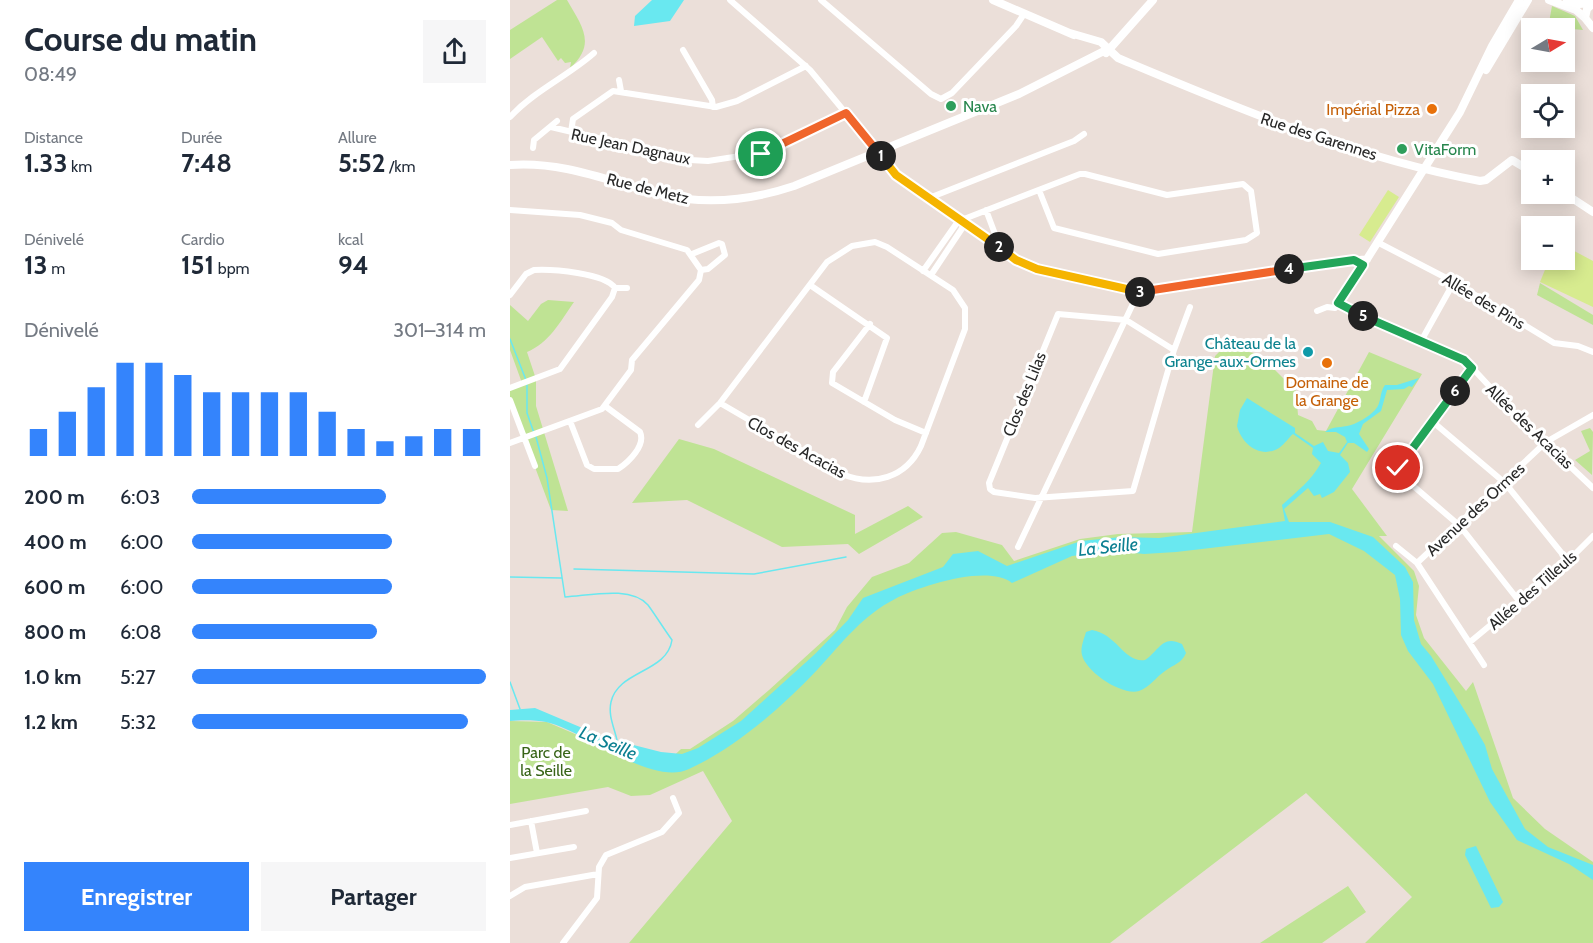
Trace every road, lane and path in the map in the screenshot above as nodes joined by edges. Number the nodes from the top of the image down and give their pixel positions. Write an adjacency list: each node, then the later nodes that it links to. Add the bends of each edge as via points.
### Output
1 (730, 0): 16 (street)
2 (821, 0): 10 (street, via 935,97 948,97)
3 (993, 0): 10 (street, Rue des Garennes)
4 (1153, 0): 13 (main road, Rue de Metz)
5 (1519, 0): 19 (street)
6 (1527, 0): 19 (street)
7 (1549, 0): 11 (main road)
8 (1567, 0): 9 (main road)
9 (1593, 3): 11 (main road)
10 (1024, 14): 13 (street, Rue des Garennes, via 1101,42)
11 (1586, 18): 12 (main road)
12 (1593, 28)
13 (1108, 49): 28 (main road, Rue de Metz, via 1019,94); 31 (street, Rue des Garennes, via 1118,58 1272,121)
14 (683, 50): 20 (street)
15 (594, 53): 22 (street)
16 (806, 66): 20 (street, via 737,101); 21 (street)
17 (619, 80): 18 (street)
18 (621, 92): 20 (street); 25 (street, via 609,92 573,119)
19 (1466, 101): 31 (street)
20 (713, 107)
21 (846, 113): 25 (street, Rue Jean Dagnaux, via 766,152 708,161); 28 (street)
22 (510, 117)
23 (557, 121): 24 (street, Rue Jean Dagnaux)
24 (551, 126): 25 (street, Rue Jean Dagnaux); 27 (street, Rue Jean Dagnaux, via 534,140)
25 (571, 132)
26 (1084, 134): 33 (street)
27 (533, 148)
28 (878, 152): 29 (main road, Rue de Metz, via 778,192 719,201 664,195 561,166); 33 (street, via 896,175)
29 (510, 165)
30 (1521, 165): 31 (street, Rue des Garennes, via 1512,160 1480,181)
31 (1424, 169): 40 (street)
32 (1040, 190): 32 (street, via 1085,174 1167,195 1244,184 1251,191 1260,235 1154,253 1054,228); 36 (street)
33 (929, 198): 38 (street)
34 (1575, 200): 37 (street)
35 (510, 210): 41 (street, via 592,216)
36 (986, 210): 38 (street); 39 (street, via 995,234)
37 (1593, 212)
38 (962, 222): 39 (street); 44 (street); 45 (street)
39 (992, 242): 50 (street, via 1016,260 1037,269)
40 (1377, 242): 42 (street); 46 (street, Allée des Pins)
41 (692, 254): 43 (street); 43 (street, via 722,244 726,255)
42 (1365, 262): 50 (street, via 1354,260); 52 (street)
43 (702, 270): 65 (street, via 662,328 655,329 632,360 631,370)
44 (923, 271): 45 (street, Clos des Acacias); 47 (street, Clos des Acacias, via 881,244 863,243 832,259)
45 (930, 275): 70 (street, Clos des Acacias, via 957,294 967,319)
46 (1454, 282): 57 (street); 59 (street, Allée des Pins, via 1554,343)
47 (810, 285): 56 (street); 64 (street, Clos des Acacias)
48 (615, 288): 49 (street); 51 (street, via 594,276 534,270 526,274); 61 (street, via 564,366)
49 (627, 288)
50 (1138, 292): 55 (street)
51 (510, 295)
52 (1338, 303): 54 (street, via 1335,308); 57 (street, Allée des Acacias)
53 (1190, 307): 58 (street, Clos des Lilas)
54 (1317, 312)
55 (1126, 320): 58 (street, Clos des Lilas); 77 (street); 77 (street, Clos des Lilas, via 1062,313 1055,318 989,487 994,492)
56 (870, 324): 63 (street, via 888,340); 63 (street, via 831,376 837,388)
57 (1420, 343): 60 (street, Allée des Acacias, via 1464,360)
58 (1174, 350): 77 (street, Clos des Lilas, via 1135,489)
59 (1593, 352)
60 (1472, 368): 68 (street); 72 (street, Allée des Acacias)
61 (510, 388)
62 (510, 400): 71 (street)
63 (864, 402): 70 (street)
64 (720, 403): 69 (street, Clos des Acacias); 70 (street, Clos des Acacias, via 842,474 861,480 887,478 900,472 915,458)
65 (605, 406): 67 (street); 67 (street, via 643,438 618,469 594,469 587,465)
66 (1593, 415): 72 (street, Avenue des Ormes)
67 (570, 421): 71 (street)
68 (1432, 422): 75 (street); 78 (street, via 1397,472)
69 (698, 425)
70 (926, 433)
71 (524, 438): 73 (street); 74 (street)
72 (1546, 442): 75 (street, Avenue des Ormes); 76 (street, Allée des Acacias)
73 (510, 443)
74 (535, 466)
75 (1504, 481): 78 (street, Avenue des Ormes); 82 (street)
76 (1593, 488)
77 (1041, 498): 81 (street)
78 (1458, 525): 83 (street, Avenue des Ormes); 84 (street)
79 (1593, 536): 82 (street, Allée des Tilleuls)
80 (1396, 546): 83 (street)
81 (1018, 547)
82 (1568, 561): 84 (street, Allée des Tilleuls)
83 (1417, 563): 85 (street)
84 (1519, 601): 85 (street, Allée des Tilleuls)
85 (1470, 642): 86 (street)
86 (1484, 665)
87 (672, 798): 94 (street, via 679,813 669,825 662,832 611,851)
88 (586, 811): 89 (street)
89 (531, 821): 90 (street); 92 (street)
90 (510, 825)
91 (574, 847): 92 (street)
92 (537, 853): 93 (street)
93 (510, 858)
94 (598, 874): 95 (street, via 525,887); 96 (street, via 595,903)
95 (510, 896)
96 (563, 943)

